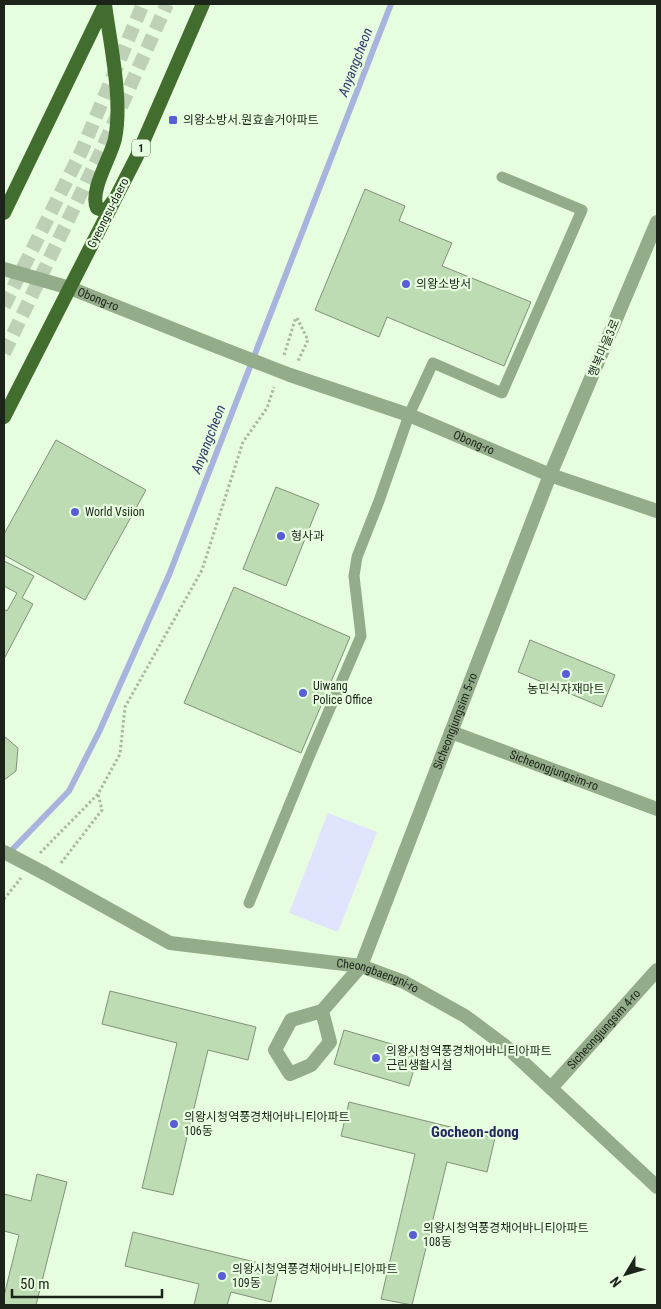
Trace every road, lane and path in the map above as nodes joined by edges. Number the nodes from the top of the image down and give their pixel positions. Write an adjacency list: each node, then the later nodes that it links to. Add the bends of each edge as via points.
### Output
1 (105, 4): 4 (main road, via 117,128 113,148 95,194 97,208 108,208); 5 (main road)
2 (203, 4): 4 (main road, Gyeongsu-daero / 1)
3 (502, 177): 12 (lane, via 582,210 502,393 433,363)
4 (117, 196): 8 (main road, Gyeongsu-daero / 1)
5 (4, 213)
6 (657, 222): 14 (street, 행복마을3로)
7 (4, 269): 8 (street, Obong-ro)
8 (70, 288): 10 (street, Obong-ro, bridge); 13 (main road, Gyeongsu-daero / 1)
9 (282, 363): 10 (path, via 296,317 308,340)
10 (290, 375): 12 (street, Obong-ro)
11 (276, 381): 17 (path, via 267,408 243,442 202,570 125,707 120,754)
12 (409, 415): 14 (street, Obong-ro); 24 (lane, via 357,556 354,576 361,636)
13 (4, 417)
14 (550, 475): 15 (street, Obong-ro); 16 (street, Sicheongjungsim 5-ro)
15 (657, 511)
16 (451, 732): 18 (street, Sicheongjungsim-ro); 25 (street, Sicheongjungsim 5-ro)
17 (98, 794): 20 (path); 22 (path, via 102,810)
18 (657, 809)
19 (4, 852): 22 (street, Cheongbaengni-ro, bridge)
20 (37, 857)
21 (25, 872): 23 (path)
22 (47, 875): 25 (street, Cheongbaengni-ro, via 170,943)
23 (4, 899)
24 (249, 903)
25 (361, 966): 27 (street, Sicheongjungsim 5-ro); 28 (street, Cheongbaengni-ro, via 404,982 465,1016)
26 (657, 970): 28 (street, Sicheongjungsim 4-ro)
27 (322, 1012): 27 (street, via 291,1020 275,1050 290,1074 311,1065 330,1042)
28 (550, 1088): 29 (street, Cheongbaengni-ro)
29 (657, 1187)

